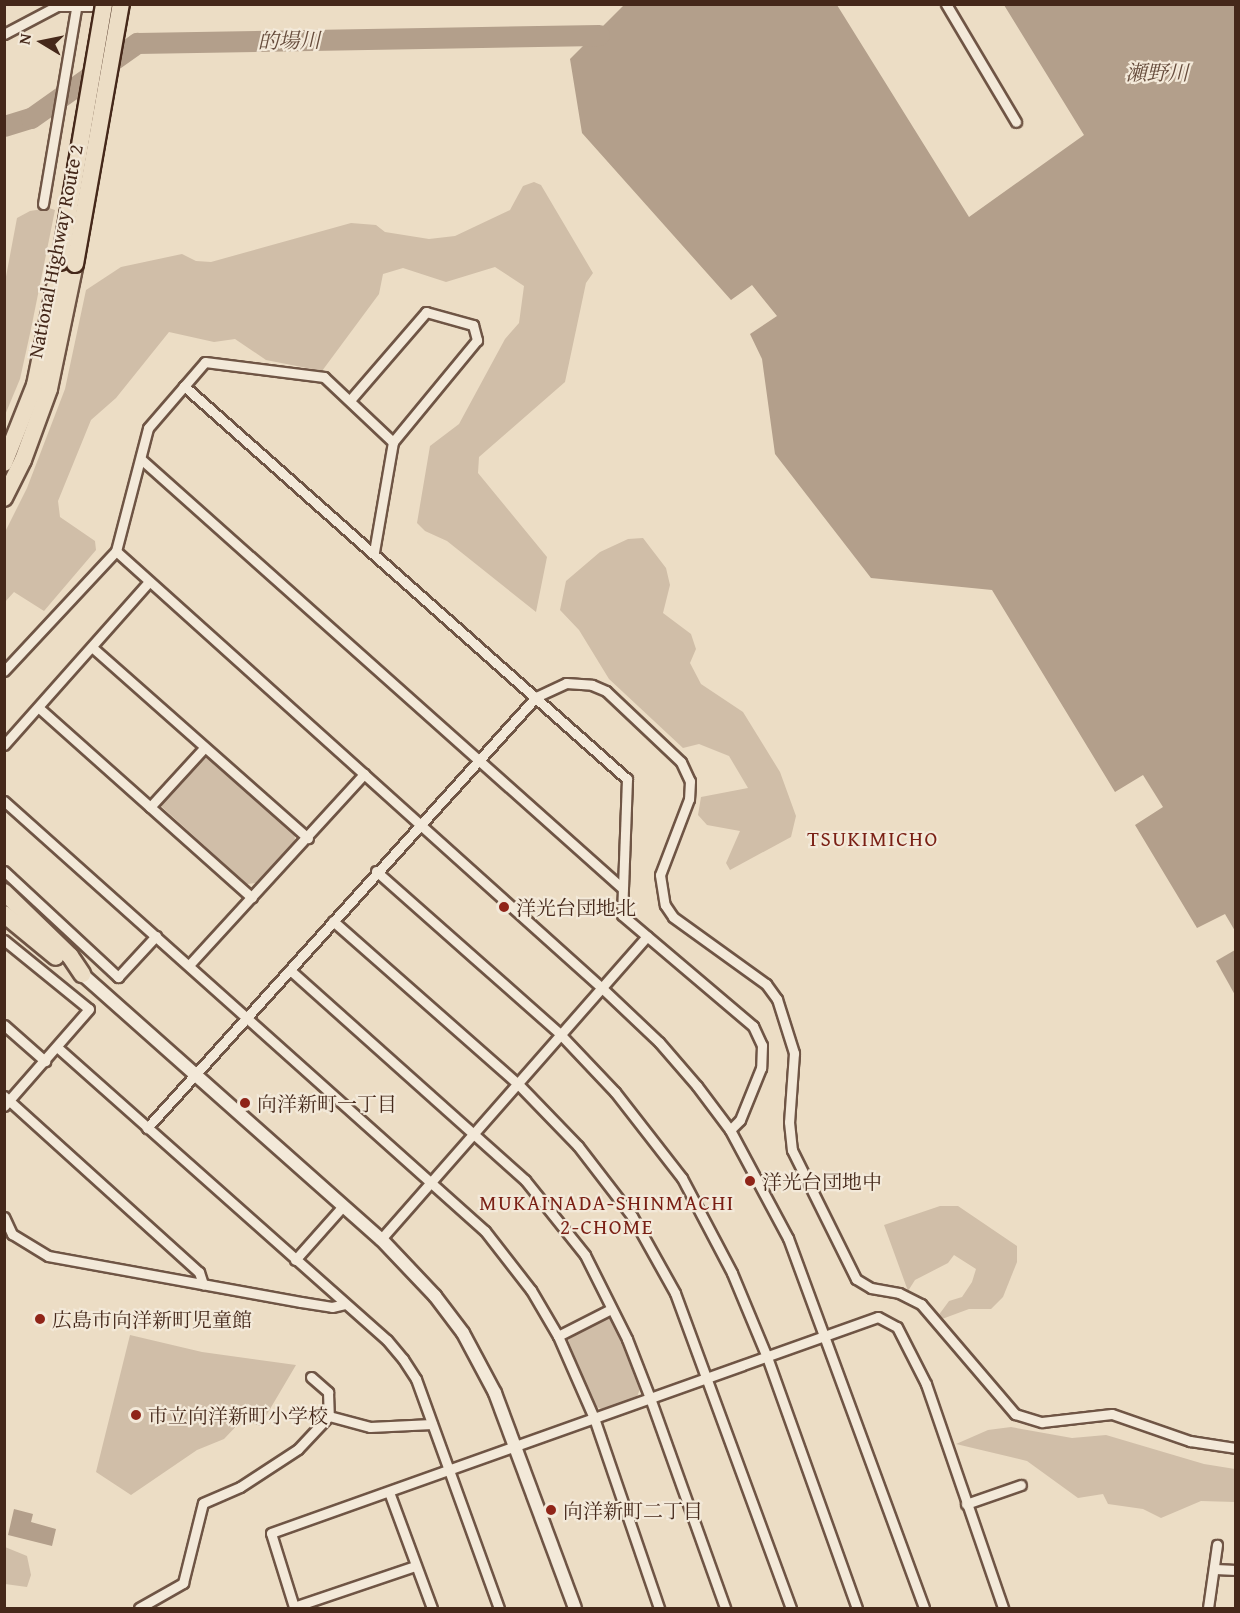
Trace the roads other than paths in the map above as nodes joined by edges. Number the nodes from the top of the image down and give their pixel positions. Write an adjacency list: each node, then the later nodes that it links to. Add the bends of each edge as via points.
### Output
1 (104, 4): 9 (highway, National Highway Route 2, bridge)
2 (121, 4): 9 (highway, National Highway Route 2, bridge)
3 (126, 4): 5 (street)
4 (946, 4): 7 (street)
5 (76, 7): 6 (street, via 57,6); 8 (street)
6 (4, 34)
7 (1016, 122)
8 (43, 204)
9 (67, 263): 14 (highway, National Highway Route 2, via 17,436); 15 (highway, National Highway Route 2, via 49,388 23,460)
10 (184, 386): 11 (street, via 205,362 324,378); 13 (street, via 148,428); 17 (street)
11 (351, 399): 12 (street); 12 (street, via 426,312 473,325 477,340)
12 (393, 442): 17 (street)
13 (142, 460): 16 (street); 25 (street)
14 (4, 461)
15 (4, 498)
16 (116, 551): 18 (street); 20 (street)
17 (374, 552): 21 (street)
18 (148, 583): 19 (street); 26 (street)
19 (93, 648): 22 (street); 24 (street)
20 (4, 671)
21 (536, 697): 25 (street); 33 (street, via 627,779); 75 (street, via 566,683 592,685 606,691 681,762 690,781 689,799 660,875 665,905 673,917 766,984 777,999 794,1053 789,1122 792,1150 856,1279 921,1305 1015,1414 1042,1422 1112,1414 1190,1441)
22 (39, 708): 23 (street); 28 (street)
23 (4, 745)
24 (204, 748): 28 (street); 30 (street)
25 (477, 759): 29 (street); 33 (street)
26 (364, 774): 29 (street); 30 (street)
27 (4, 801): 39 (street)
28 (150, 807): 35 (street)
29 (420, 824): 32 (street); 45 (street)
30 (308, 838): 35 (street)
31 (4, 871): 39 (street, via 118,977)
32 (376, 872): 38 (street); 48 (street)
33 (622, 888): 40 (street, via 622,915)
34 (4, 892): 44 (highway, via 70,956)
35 (252, 898): 42 (street)
36 (4, 904): 44 (highway)
37 (4, 914): 44 (highway)
38 (333, 921): 43 (street); 52 (street)
39 (156, 936): 42 (street)
40 (646, 936): 45 (street); 55 (street, via 753,1026 758,1035 761,1068 740,1120)
41 (4, 940): 49 (street, via 89,1009)
42 (190, 964): 46 (street)
43 (290, 970): 46 (street); 56 (street)
44 (82, 974): 51 (street)
45 (603, 989): 48 (street); 55 (street, via 659,1042)
46 (248, 1018): 51 (street); 57 (street)
47 (4, 1025): 50 (street)
48 (560, 1034): 52 (street); 67 (street, via 615,1092 682,1178 732,1273)
49 (57, 1047): 50 (street); 54 (street)
50 (45, 1061): 53 (street)
51 (195, 1074): 54 (street); 58 (street)
52 (518, 1084): 56 (street); 69 (street, via 578,1146 632,1216 675,1293)
53 (6, 1101): 62 (street, via 199,1272)
54 (147, 1128): 61 (street)
55 (730, 1130): 66 (street, via 788,1238)
56 (476, 1133): 57 (street); 64 (street, via 525,1180 585,1255)
57 (431, 1180): 60 (street); 65 (street, via 484,1231 531,1290)
58 (343, 1206): 60 (street); 61 (street)
59 (4, 1217): 62 (street, via 12,1234 48,1256)
60 (381, 1239): 74 (street, via 435,1296 463,1333)
61 (295, 1260): 63 (street)
62 (203, 1284): 63 (street, via 322,1305)
63 (345, 1304): 73 (street, via 403,1359 416,1379)
64 (611, 1309): 65 (street); 70 (street)
65 (558, 1336): 72 (street)
66 (828, 1337): 67 (street); 79 (street, via 878,1317 897,1327 926,1384); 92 (street)
67 (767, 1357): 69 (street); 91 (street)
68 (310, 1377): 71 (street, via 328,1392)
69 (709, 1378): 70 (street); 90 (street)
70 (650, 1398): 72 (street); 89 (street)
71 (329, 1416): 73 (street, via 370,1427); 84 (street, via 298,1449 240,1487 203,1503 183,1583)
72 (594, 1418): 74 (street); 88 (street)
73 (432, 1424): 76 (street)
74 (518, 1448): 76 (street); 87 (street)
75 (1236, 1448)
76 (449, 1471): 78 (street); 86 (street)
77 (1021, 1485): 79 (street)
78 (389, 1492): 81 (street); 81 (street, via 271,1533 294,1607)
79 (966, 1504): 93 (street)
80 (1217, 1545): 82 (street)
81 (415, 1566): 85 (street)
82 (1215, 1569): 83 (street); 94 (street)
83 (1236, 1570)
84 (139, 1608)
85 (432, 1608)
86 (499, 1608)
87 (575, 1608)
88 (659, 1608)
89 (725, 1608)
90 (791, 1608)
91 (857, 1608)
92 (924, 1608)
93 (1003, 1608)
94 (1208, 1608)

